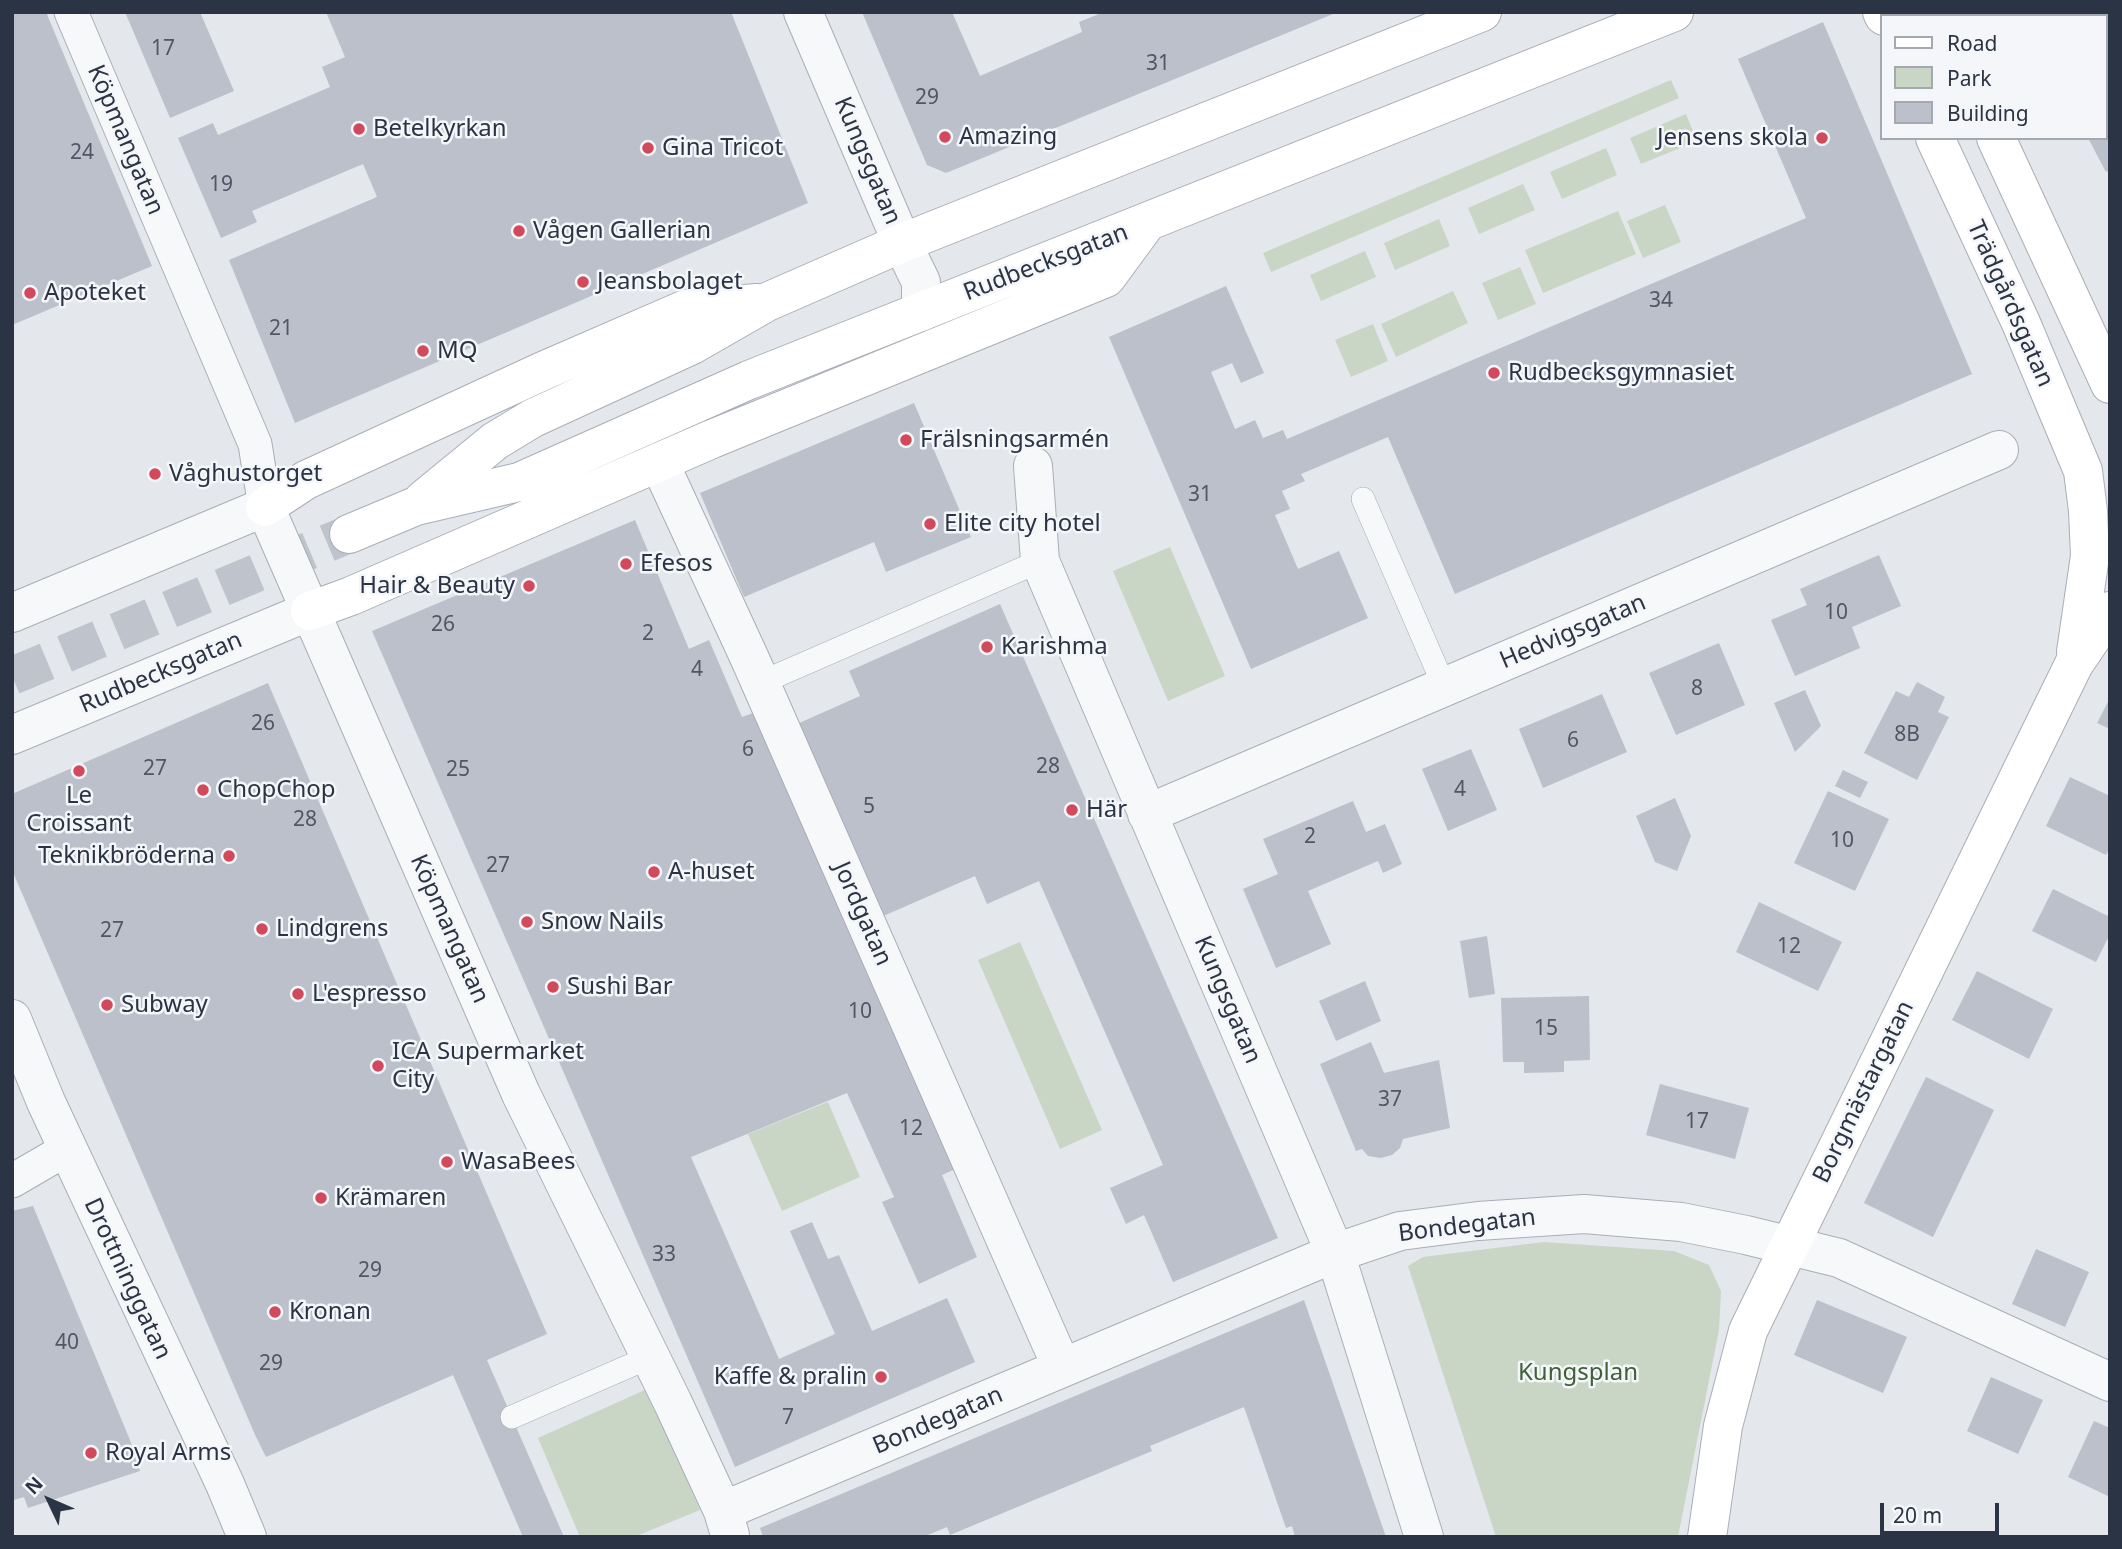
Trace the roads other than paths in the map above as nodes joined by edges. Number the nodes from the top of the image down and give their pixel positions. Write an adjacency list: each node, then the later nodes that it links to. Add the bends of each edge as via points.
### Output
1 (71, 12): 18 (street, Köpmangatan, via 255,444)
2 (803, 12): 8 (street, Kungsgatan)
3 (1482, 12): 8 (main road, Rudbecksgatan)
4 (1674, 12): 7 (main road, Rudbecksgatan)
5 (1936, 140): 15 (main road, Trädgårdsgatan)
6 (1997, 140): 11 (main road)
7 (1145, 225): 10 (main road, Rudbecksgatan); 13 (main road, via 1106,278)
8 (902, 243): 9 (main road, Rudbecksgatan); 10 (street, Kungsgatan, via 921,282)
9 (767, 302): 17 (main road, Rudbecksgatan, via 692,345 533,418 495,442); 18 (main road, via 686,309 306,480)
10 (921, 312): 17 (main road, Rudbecksgatan, via 749,380 519,482)
11 (2110, 384)
12 (1999, 450): 27 (street, Hedvigsgatan)
13 (659, 462): 22 (main road); 26 (street, Jordgatan)
14 (1034, 466): 21 (street, Kungsgatan)
15 (2096, 471): 19 (main road, Borgmästargatan)
16 (1363, 499): 27 (lane)
17 (416, 506): 20 (main road, Rudbecksgatan)
18 (265, 507): 22 (street, Köpmangatan); 24 (street)
19 (2099, 510): 25 (main road, Borgmästargatan)
20 (349, 534)
21 (1040, 561): 26 (lane); 29 (street, Kungsgatan)
22 (310, 611): 28 (street, Rudbecksgatan); 35 (street, Köpmangatan, via 521,1094)
23 (2110, 611): 25 (main road, Borgmästargatan)
24 (12, 613)
25 (2074, 664): 33 (main road, Borgmästargatan)
26 (760, 683): 36 (street, Jordgatan)
27 (1444, 687): 29 (street, Hedvigsgatan)
28 (12, 735)
29 (1147, 814): 34 (street, Kungsgatan)
30 (12, 1019): 31 (street, Drottninggatan)
31 (67, 1149): 32 (street); 40 (street, Drottninggatan)
32 (12, 1181)
33 (1788, 1245): 34 (street, Bondegatan, via 1681,1222 1584,1214 1400,1231); 37 (street, Bondegatan, via 1839,1258); 42 (main road, Borgmästargatan, via 1748,1331 1723,1426)
34 (1335, 1254): 36 (street, Bondegatan); 41 (street, Kungsgatan)
35 (650, 1357): 38 (lane); 39 (street, Köpmangatan)
36 (1062, 1368): 39 (street, Bondegatan)
37 (2110, 1382)
38 (512, 1417)
39 (727, 1524)
40 (247, 1537)
41 (1424, 1537)
42 (1707, 1537)

